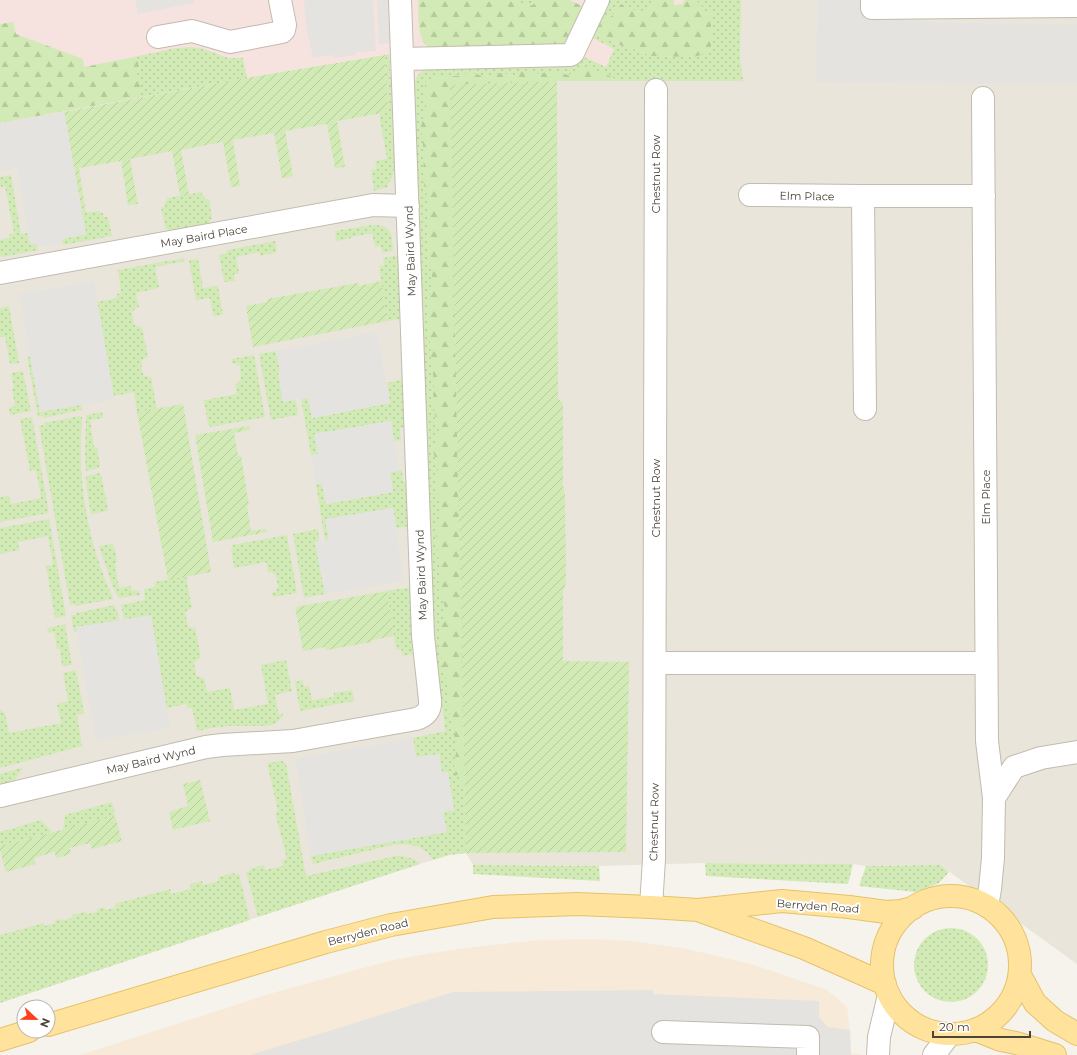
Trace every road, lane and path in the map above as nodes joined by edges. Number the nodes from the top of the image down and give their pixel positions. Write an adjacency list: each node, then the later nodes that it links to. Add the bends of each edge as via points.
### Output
1 (280, 0): 6 (street, via 285,25 282,32 230,42 192,31)
2 (400, 0): 7 (street, May Baird Wynd)
3 (598, 0): 7 (street, via 570,55)
4 (872, 0): 5 (street, via 872,8)
5 (1077, 6)
6 (158, 38)
7 (402, 59): 13 (street, May Baird Wynd)
8 (656, 90): 16 (street, Chestnut Row)
9 (983, 98): 12 (street, Elm Place)
10 (750, 195): 11 (street, Elm Place)
11 (864, 196): 12 (street, Elm Place); 15 (street)
12 (984, 196): 17 (street, Elm Place)
13 (408, 206): 14 (street, May Baird Place, via 378,204); 19 (street, May Baird Wynd, via 423,628 430,700 426,714 293,741 206,747)
14 (0, 273)
15 (865, 409)
16 (655, 663): 17 (street); 22 (street, Chestnut Row, via 654,859)
17 (986, 663): 20 (street, Elm Place, via 987,741)
18 (1077, 752): 20 (street, via 1041,758 1014,767)
19 (0, 796)
20 (994, 798): 21 (street, Elm Place, via 993,858)
21 (987, 906): 23 (main road, via 969,898 950,896 931,899); 25 (main road, via 1010,928 1017,943)
22 (651, 907): 24 (main road, Berryden Road); 27 (main road, Berryden Road, via 578,904 493,907 391,925)
23 (913, 908): 24 (main road, Berryden Road, via 886,912 782,901); 26 (main road, via 900,919 890,933 884,950 882,967)
24 (698, 910): 26 (main road, Berryden Road, via 804,948)
25 (1020, 975): 28 (main road, via 1005,1008 992,1021); 31 (main road, via 1035,1003 1055,1021)
26 (887, 989): 30 (main road, via 899,1011 913,1023 931,1032); 35 (street)
27 (56, 1023)
28 (976, 1030): 30 (main road, via 963,1034); 37 (main road)
29 (663, 1032): 34 (street, via 808,1037)
30 (949, 1034): 36 (street)
31 (1077, 1034)
32 (16, 1035): 33 (main road)
33 (0, 1040)
34 (808, 1055)
35 (878, 1055)
36 (934, 1055)
37 (1055, 1055)

